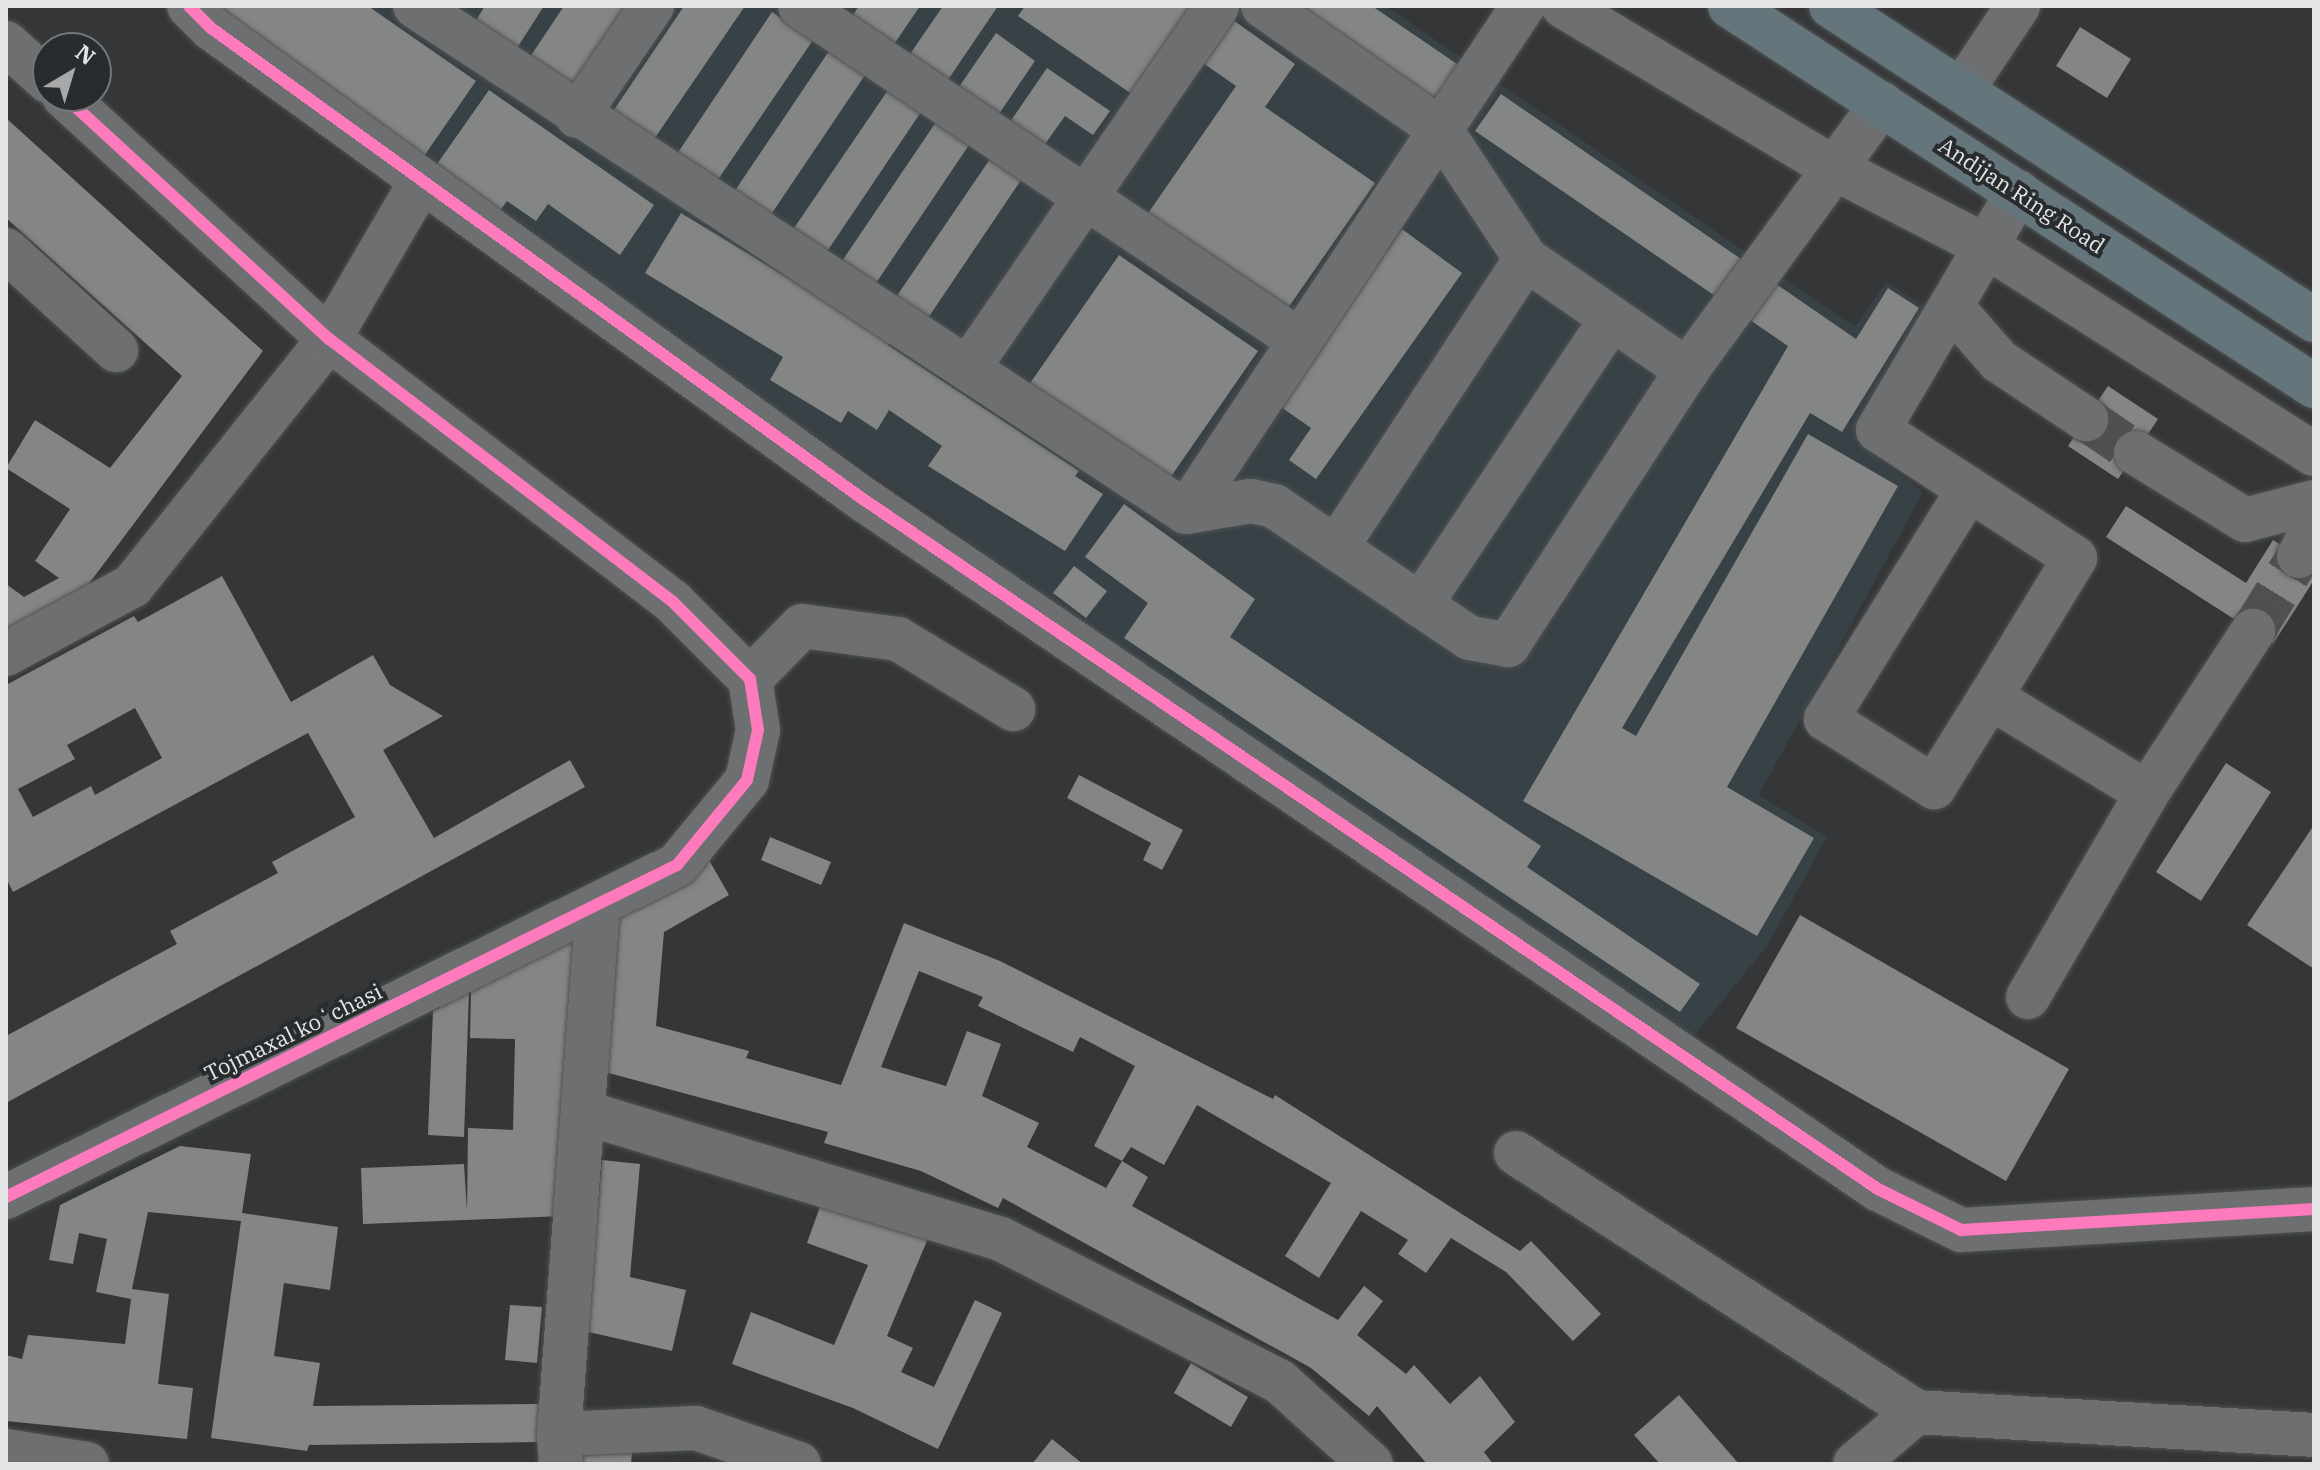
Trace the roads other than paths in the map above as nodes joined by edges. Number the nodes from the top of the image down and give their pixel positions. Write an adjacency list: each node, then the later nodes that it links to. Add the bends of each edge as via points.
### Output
1 (189, 6): 20 (street)
2 (415, 6): 17 (street)
3 (652, 6): 17 (street)
4 (800, 6): 22 (street)
5 (1217, 6): 22 (street)
6 (1263, 6): 18 (street)
7 (1523, 6): 18 (street)
8 (1563, 6): 19 (street)
9 (1730, 6): 15 (highway, Andijan Ring Road)
10 (1831, 6): 14 (highway)
11 (2018, 6): 14 (street)
12 (6, 43): 13 (street)
13 (32, 67)
14 (1962, 90): 28 (highway)
15 (1882, 104): 19 (street); 21 (highway, Andijan Ring Road)
16 (81, 112): 29 (street)
17 (577, 116): 32 (street)
18 (1440, 129): 25 (street); 30 (street)
19 (1832, 167): 23 (street); 33 (street)
20 (417, 189): 29 (street); 54 (street, via 1141,691 1878,1189 1961,1230)
21 (2018, 192): 23 (street); 34 (highway, Andijan Ring Road)
22 (1086, 197): 30 (street); 32 (street)
23 (1986, 246): 26 (street); 37 (street)
24 (6, 250): 31 (street)
25 (1526, 259): 27 (street); 41 (street)
26 (1951, 306): 35 (street, via 1999,361); 38 (street, via 1878,430)
27 (1612, 318): 33 (street); 42 (street)
28 (2314, 320)
29 (329, 339): 44 (street, via 132,586); 45 (street, via 672,601)
30 (1300, 341): 40 (street)
31 (116, 350)
32 (969, 367): 40 (street)
33 (1687, 370): 42 (street, via 1508,645 1470,638)
34 (2314, 386)
35 (2086, 419)
36 (2136, 453): 39 (street, via 2245,520)
37 (2314, 454)
38 (1969, 489): 46 (street, via 2075,558); 46 (street, via 1826,719 1934,787)
39 (2314, 502)
40 (1186, 512): 41 (street, via 1263,503)
41 (1336, 548): 42 (street)
42 (1420, 605)
43 (2253, 631): 48 (street)
44 (6, 654)
45 (750, 679): 47 (street, via 802,626 898,639); 49 (street, Tojmaxal koʻchasi, via 758,730 747,780 677,865)
46 (1990, 697): 48 (street)
47 (1013, 709)
48 (2147, 793): 50 (street)
49 (598, 904): 51 (street); 53 (street, Tojmaxal koʻchasi)
50 (2028, 997)
51 (586, 1113): 57 (street); 61 (street, via 1001,1239 1279,1381)
52 (1516, 1153): 55 (street)
53 (6, 1197)
54 (2314, 1209)
55 (1916, 1412): 56 (street); 62 (street)
56 (2314, 1435)
57 (560, 1449): 60 (street, via 696,1428)
58 (6, 1451): 59 (street)
59 (87, 1464)
60 (799, 1464)
61 (1371, 1464)
62 (1855, 1464)

